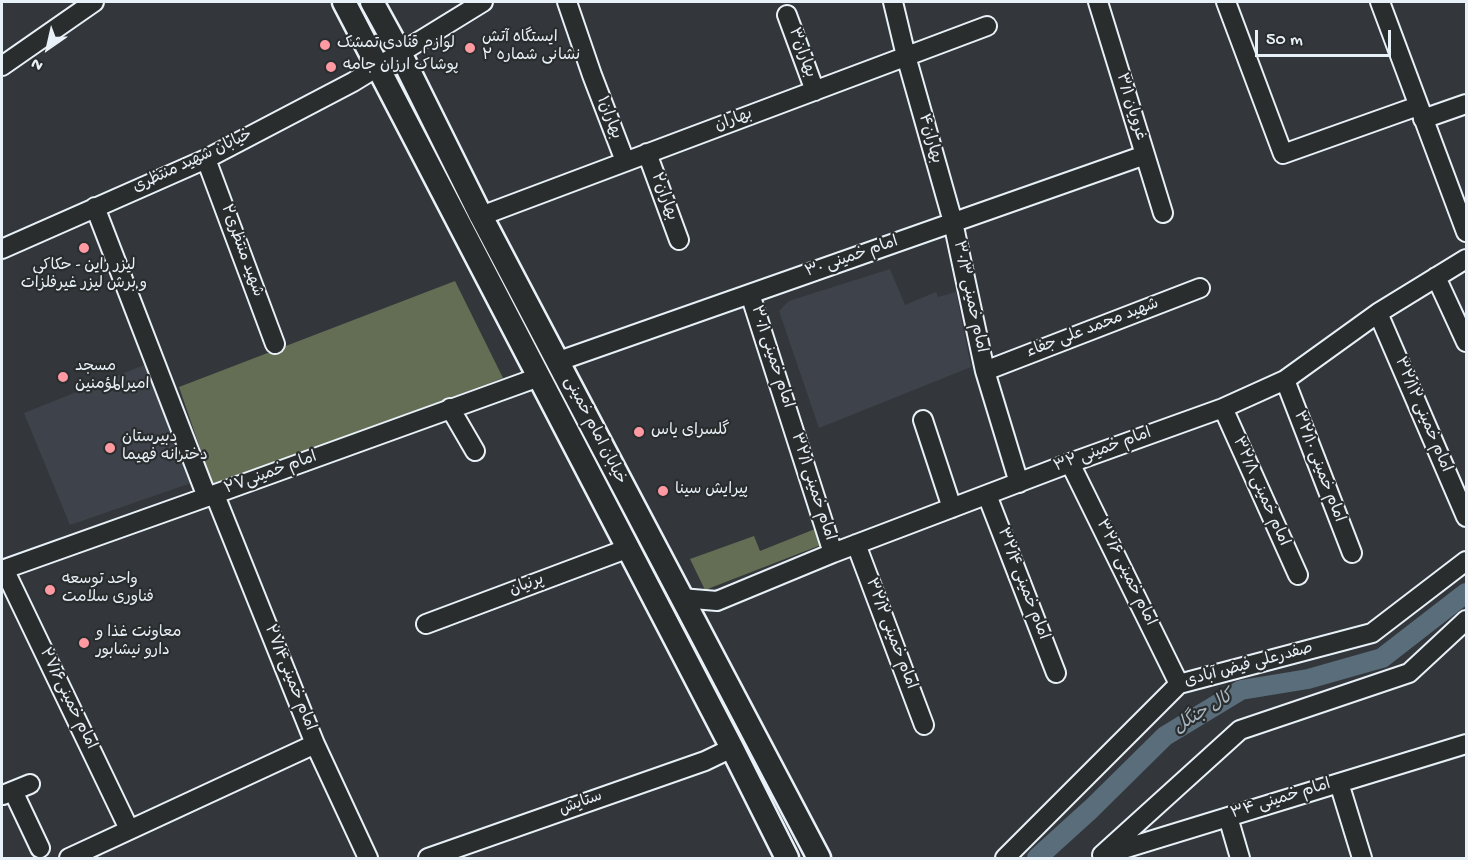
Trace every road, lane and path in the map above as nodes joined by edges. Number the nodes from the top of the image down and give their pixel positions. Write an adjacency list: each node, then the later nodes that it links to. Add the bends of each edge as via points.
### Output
1 (94, 2): 14 (street)
2 (344, 2): 15 (main road, خیابان امام خمینی)
3 (372, 2): 12 (main road, خیابان امام خمینی)
4 (483, 2): 12 (street, خیابان شهید منتظری)
5 (567, 2): 22 (street, بهاران۱)
6 (893, 2): 13 (street, بهاران۴)
7 (1098, 2): 20 (street, غرویان ۳/۱)
8 (1226, 2): 18 (street, via 1283,154)
9 (1380, 2): 18 (street)
10 (787, 15): 16 (street, بهاران۳)
11 (987, 26): 13 (street, بهاران)
12 (400, 53): 15 (street, خیابان شهید منتظری); 25 (main road, خیابان امام خمینی)
13 (906, 56): 16 (street, بهاران); 26 (street, بهاران۴)
14 (2, 66)
15 (379, 66): 21 (street, خیابان شهید منتظری); 39 (main road, خیابان امام خمینی)
16 (815, 91): 19 (street, بهاران)
17 (1467, 104): 18 (street)
18 (1421, 113): 27 (street)
19 (647, 153): 22 (street, بهاران); 28 (street, بهاران۲)
20 (1145, 155): 24 (street, غرویان ۳/۱); 26 (street, امام خمینی ۳۰)
21 (206, 159): 23 (street, خیابان شهید منتظری); 36 (street, شهید منتظری۲)
22 (625, 161): 25 (street, بهاران)
23 (95, 207): 29 (street, خیابان شهید منتظری); 49 (street, امام خمینی۲۷/۴)
24 (1163, 213)
25 (481, 216): 37 (main road, خیابان امام خمینی)
26 (953, 222): 33 (street, امام خمینی ۳۰); 38 (street, امام خمینی ۳۰/۳)
27 (1467, 232)
28 (679, 240)
29 (2, 249)
30 (1467, 259): 31 (street, امام خمینی ۳۲)
31 (1436, 277): 34 (street, امام خمینی ۳۲); 35 (street)
32 (1200, 288): 38 (street, شهید محمد علی جفاء)
33 (750, 294): 37 (street, امام خمینی ۳۰); 44 (street, امام خمینی ۳۰/۱)
34 (1378, 313): 40 (street, امام خمینی ۳۲); 51 (street, امام خمینی ۳۲/۱۲)
35 (1467, 342)
36 (275, 344)
37 (559, 361): 59 (main road, خیابان امام خمینی)
38 (985, 371): 47 (street, امام خمینی ۳۰/۳)
39 (539, 377): 41 (street, امام خمینی۲۷); 53 (main road, خیابان امام خمینی)
40 (1284, 380): 42 (street, امام خمینی ۳۲); 55 (street, امام خمینی ۳۲/۱۰)
41 (450, 408): 45 (street); 49 (street, امام خمینی۲۷)
42 (1223, 408): 46 (street, امام خمینی ۳۲); 58 (street, امام خمینی ۳۲/۸)
43 (923, 420): 50 (street)
44 (791, 421): 54 (street, امام خمینی ۳۲/۱)
45 (475, 451)
46 (1071, 463): 47 (street, امام خمینی ۳۲); 65 (street, امام خمینی ۳۲/۶)
47 (1019, 483): 48 (street, امام خمینی ۳۲)
48 (987, 495): 50 (street, امام خمینی ۳۲); 64 (street, امام خمینی ۳۲/۴)
49 (211, 496): 57 (street, امام خمینی۲۷); 67 (street, امام خمینی۲۷/۴)
50 (952, 508): 52 (street, امام خمینی ۳۲)
51 (1467, 517)
52 (856, 544): 54 (street, امام خمینی ۳۲); 66 (street, امام خمینی ۳۲/۲)
53 (629, 548): 62 (street, پرنیان); 69 (main road, خیابان امام خمینی)
54 (833, 553): 60 (street, امام خمینی ۳۲)
55 (1352, 553)
56 (1467, 561): 65 (street, صفدرعلی فیض آبادی, via 1372,633)
57 (3, 569): 73 (street, امام خمینی۲۷/۶)
58 (1298, 575)
59 (681, 598): 60 (street); 63 (main road, خیابان امام خمینی)
60 (717, 601): 63 (street)
61 (1467, 620): 75 (street, via 1409,674 1240,730)
62 (426, 624)
63 (697, 629): 80 (main road, خیابان امام خمینی)
64 (1056, 673)
65 (1179, 684): 81 (street, صفدرعلی فیض آبادی)
66 (924, 724)
67 (315, 744): 73 (street); 77 (street, امام خمینی۲۷/۴)
68 (1467, 744): 70 (street, امام خمینی ۳۴)
69 (732, 748): 78 (street, ستایش, via 705,761); 79 (main road, خیابان امام خمینی)
70 (1339, 783): 72 (street, امام خمینی ۳۴); 83 (street)
71 (15, 790): 74 (street)
72 (1228, 817): 75 (street, امام خمینی ۳۴); 82 (street)
73 (129, 829): 76 (street)
74 (40, 848)
75 (1099, 857)
76 (69, 858)
77 (368, 858)
78 (428, 858)
79 (787, 858)
80 (819, 858)
81 (1005, 858)
82 (1240, 858)
83 (1362, 858)

